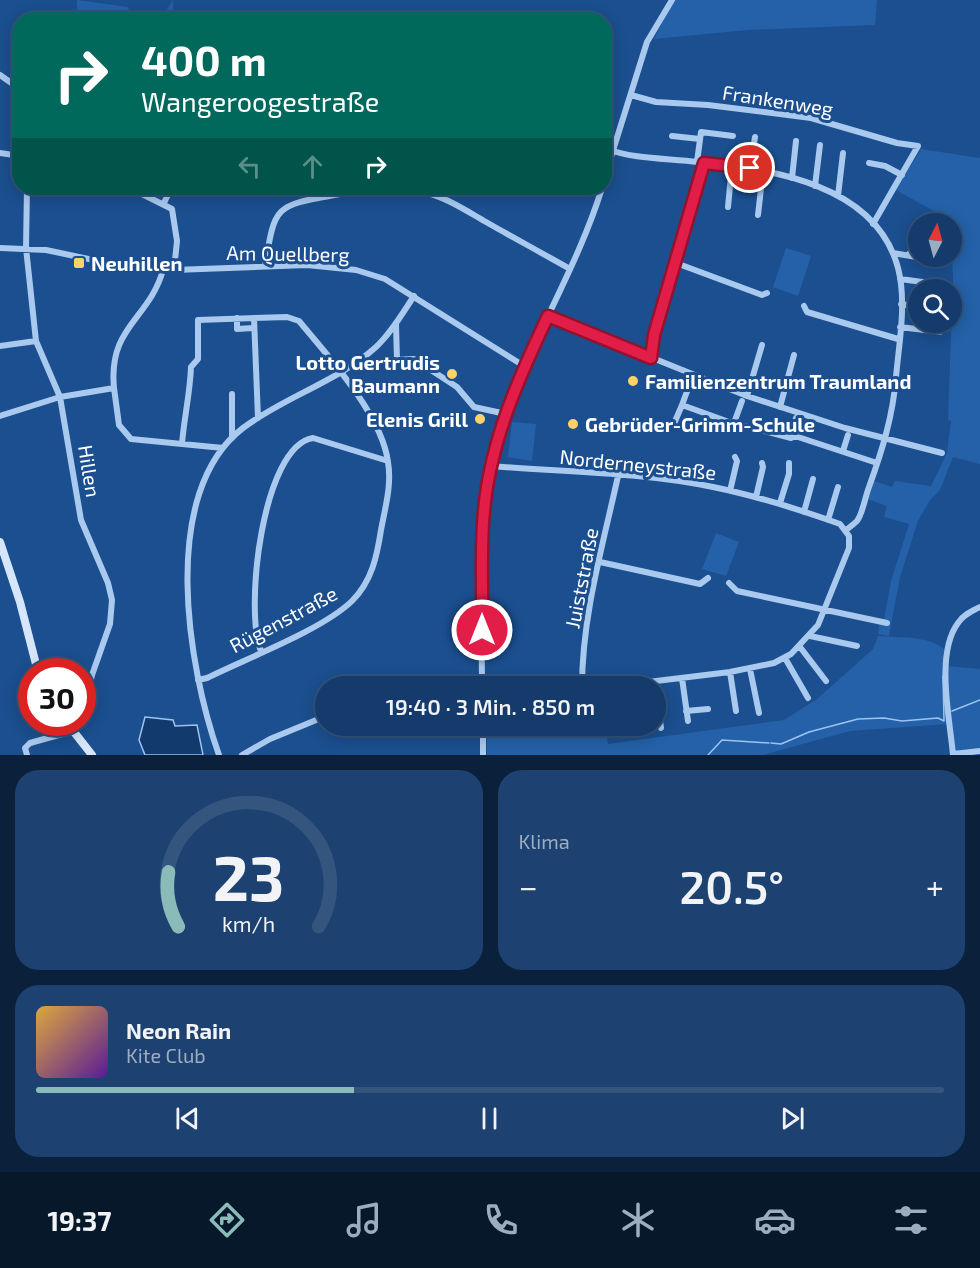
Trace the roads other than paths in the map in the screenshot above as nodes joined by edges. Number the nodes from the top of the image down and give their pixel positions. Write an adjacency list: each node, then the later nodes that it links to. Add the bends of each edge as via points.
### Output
1 (672, 0): 2 (street, via 650,36)
2 (631, 95): 9 (street); 17 (street, Frankenweg, via 656,102 811,118 918,146)
3 (672, 136): 6 (street)
4 (733, 136): 6 (street, via 701,132)
5 (755, 137): 15 (street)
6 (700, 139): 12 (street)
7 (796, 141): 18 (street)
8 (820, 145): 19 (street)
9 (613, 152): 11 (street); 12 (street, via 644,159)
10 (843, 153): 26 (street)
11 (612, 155)
12 (701, 162): 14 (street); 35 (street)
13 (869, 163): 17 (street)
14 (732, 165): 15 (street); 28 (street)
15 (750, 168): 16 (street)
16 (763, 171): 18 (street); 29 (street)
17 (902, 175): 30 (street)
18 (792, 178): 19 (street)
19 (815, 186): 26 (street)
20 (27, 195): 32 (street)
21 (146, 195): 27 (street)
22 (168, 195): 27 (street)
23 (343, 195): 36 (street, via 291,204 279,212 273,223)
24 (433, 195): 37 (street)
25 (599, 195): 37 (street)
26 (838, 196): 30 (street)
27 (164, 203): 39 (street, via 172,209 177,226)
28 (728, 207)
29 (758, 215)
30 (873, 224): 33 (street)
31 (0, 248): 32 (street)
32 (26, 248): 38 (street, Am Quellberg, via 135,269); 55 (street, Hillen)
33 (893, 253): 34 (street); 40 (street)
34 (908, 255)
35 (676, 263): 42 (street, via 738,288); 59 (street)
36 (265, 266): 39 (street, Am Quellberg); 43 (street, Am Quellberg, via 307,265 366,272 386,279)
37 (570, 269): 47 (street)
38 (163, 270): 39 (street, Am Quellberg); 65 (street, via 158,285 117,344 112,362)
39 (174, 270)
40 (900, 279): 41 (street); 44 (street)
41 (908, 280)
42 (767, 293)
43 (414, 297): 50 (street); 62 (street, Am Quellberg)
44 (902, 304): 45 (street); 51 (street)
45 (908, 305)
46 (804, 306): 54 (street, via 807,312)
47 (548, 316): 59 (street); 62 (street)
48 (237, 318): 49 (street, Rügenstraße); 52 (street, via 237,328); 81 (street, Rügenstraße, via 198,320 198,359 191,367)
49 (254, 318): 52 (street); 63 (street, Rügenstraße, via 287,317 299,321)
50 (396, 324): 60 (street); 61 (street)
51 (900, 327): 53 (street); 54 (street)
52 (254, 328): 73 (street)
53 (908, 328)
54 (898, 339): 80 (street, via 894,399)
55 (36, 341): 57 (street); 67 (street, Hillen)
56 (762, 345): 68 (street)
57 (0, 346)
58 (794, 355): 70 (street)
59 (651, 358): 64 (street)
60 (397, 360): 61 (street); 71 (street, via 414,359 457,387 474,407)
61 (356, 362): 63 (street)
62 (524, 366): 71 (street)
63 (339, 373): 73 (street); 86 (street, Rügenstraße, via 375,423)
64 (693, 375): 68 (street); 69 (street)
65 (114, 388): 67 (street); 81 (street, via 119,425 128,437)
66 (232, 394): 79 (street)
67 (60, 397): 72 (street); 113 (street, Hillen, via 81,520 112,600 110,624)
68 (745, 398): 70 (street); 75 (street)
69 (682, 405): 75 (street); 76 (street)
70 (780, 407): 80 (street)
71 (506, 414): 90 (street)
72 (0, 416)
73 (258, 418): 79 (street)
74 (796, 418): 78 (street)
75 (734, 423): 78 (street)
76 (672, 426)
77 (848, 435): 83 (street)
78 (790, 438): 83 (street, via 795,436)
79 (232, 439): 82 (street)
80 (886, 439): 84 (street); 89 (street)
81 (182, 444): 82 (street)
82 (223, 448): 119 (street, via 203,482 193,513 188,586)
83 (843, 452): 89 (street)
84 (942, 453)
85 (735, 457): 94 (street)
86 (388, 461): 110 (street, Rügenstraße, via 388,493 377,555 362,590 333,615); 110 (street, via 313,438 296,445 278,476 259,542 256,604)
87 (762, 463): 95 (street)
88 (789, 463): 96 (street)
89 (877, 463): 99 (street, via 857,521)
90 (491, 466): 91 (street, Norderneystraße); 116 (street, via 482,539)
91 (618, 476): 94 (street, Norderneystraße, via 656,478); 101 (street, Juiststraße)
92 (813, 479): 97 (street)
93 (838, 487): 98 (street)
94 (730, 491): 95 (street, Norderneystraße)
95 (756, 497): 96 (street, Norderneystraße)
96 (780, 503): 97 (street, Norderneystraße)
97 (804, 512): 98 (street, Norderneystraße)
98 (828, 520): 99 (street, Norderneystraße)
99 (846, 530): 105 (street, via 849,548)
100 (0, 542): 111 (main road)
101 (600, 562): 102 (street, via 700,584); 117 (street, Juiststraße)
102 (708, 578)
103 (729, 583): 105 (street, via 737,591)
104 (980, 607): 138 (street, via 958,623 949,642 946,692)
105 (824, 610): 106 (street); 107 (street)
106 (887, 623)
107 (810, 636): 108 (street); 109 (street)
108 (857, 646)
109 (800, 647): 112 (street); 121 (street)
110 (261, 651): 119 (street, Rügenstraße)
111 (34, 658)
112 (785, 658): 114 (street); 122 (street)
113 (96, 664)
114 (750, 669): 115 (street); 126 (street)
115 (730, 672): 118 (street); 125 (street)
116 (482, 676)
117 (583, 676)
118 (682, 678): 120 (street); 124 (street)
119 (198, 680): 135 (street)
120 (666, 680)
121 (826, 681)
122 (808, 698)
123 (708, 709): 124 (street)
124 (686, 711): 128 (street)
125 (736, 711)
126 (759, 713)
127 (315, 721): 136 (street)
128 (688, 721)
129 (48, 736): 133 (street, via 30,743 25,748)
130 (77, 736): 134 (main road)
131 (483, 736): 137 (street)
132 (980, 751): 138 (street)
133 (27, 755)
134 (92, 755)
135 (219, 755)
136 (242, 755)
137 (483, 755)
138 (953, 755)

